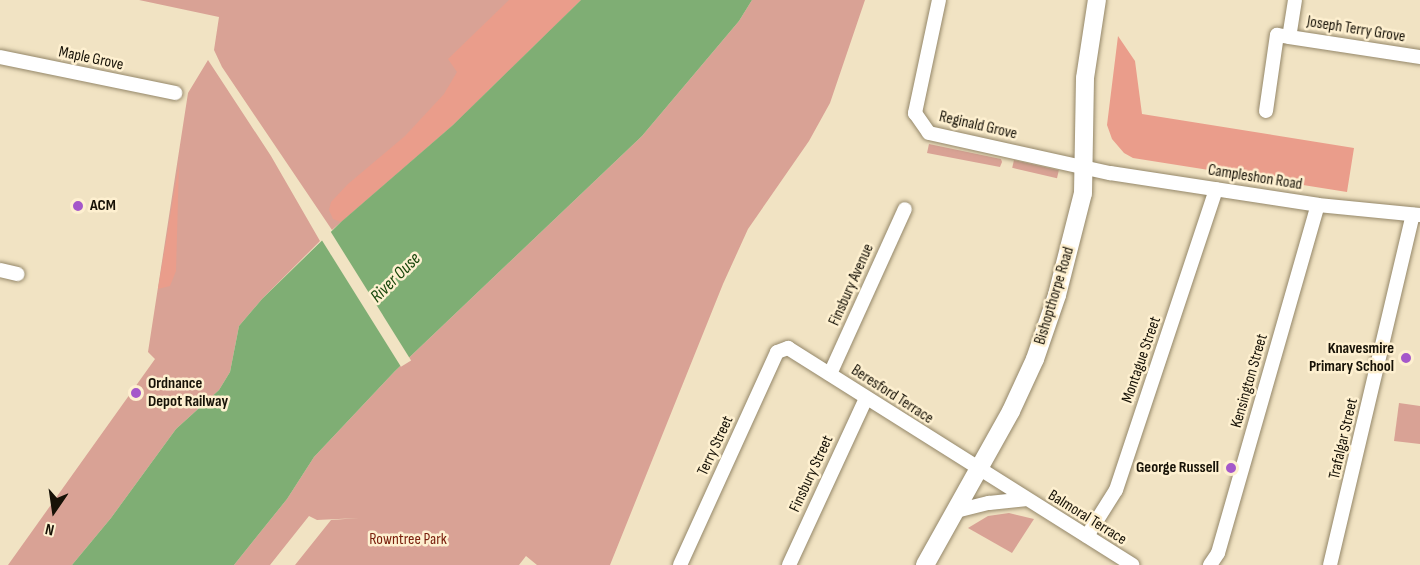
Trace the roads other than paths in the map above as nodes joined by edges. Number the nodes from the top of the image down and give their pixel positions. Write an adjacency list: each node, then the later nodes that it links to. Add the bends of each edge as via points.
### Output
1 (939, 0): 9 (street, Reginald Grove, via 915,113 929,133)
2 (1097, 0): 9 (street, Bishopthorpe Road, via 1085,78)
3 (1295, 0): 4 (street, Joseph Terry Grove)
4 (1289, 37): 6 (street, Joseph Terry Grove); 8 (street, via 1277,35)
5 (0, 57): 7 (street, Maple Grove)
6 (1420, 57)
7 (175, 93)
8 (1266, 111)
9 (1085, 168): 10 (street, Campleshon Road); 19 (street, Bishopthorpe Road, via 1071,249 1035,359)
10 (1216, 189): 11 (street, Campleshon Road); 22 (street, Montague Street, via 1116,490)
11 (1318, 205): 13 (street, Campleshon Road); 27 (street, Kensington Street, via 1218,553)
12 (905, 209): 17 (street, Finsbury Avenue)
13 (1417, 215): 28 (street, Trafalgar Street)
14 (0, 270): 15 (street)
15 (18, 274)
16 (788, 348): 17 (street, Beresford Terrace); 23 (street, Terry Street, via 777,352)
17 (830, 374): 18 (street, Beresford Terrace)
18 (866, 398): 19 (street, Beresford Terrace); 24 (street, Finsbury Street)
19 (978, 469): 20 (street, Balmoral Terrace); 21 (street, Bishopthorpe Road)
20 (1025, 498): 21 (street, Balmoral Terrace); 22 (street, Balmoral Terrace)
21 (956, 511): 25 (street, Bishopthorpe Road)
22 (1087, 536): 26 (street, Balmoral Terrace)
23 (680, 565)
24 (789, 565)
25 (925, 565)
26 (1132, 565)
27 (1210, 565)
28 (1330, 565)

